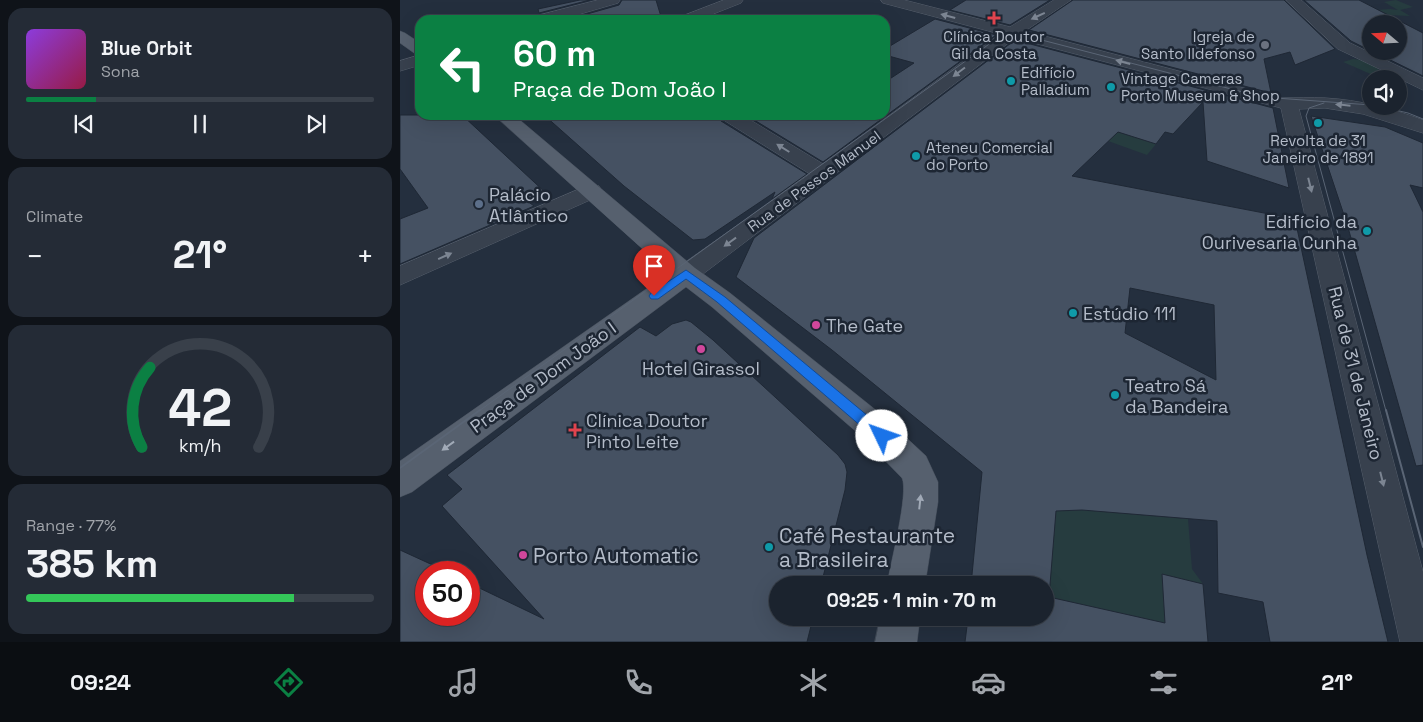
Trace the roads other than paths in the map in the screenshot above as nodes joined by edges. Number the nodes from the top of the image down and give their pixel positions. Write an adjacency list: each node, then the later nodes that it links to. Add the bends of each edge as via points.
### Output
1 (609, 0): 6 (street)
2 (736, 0): 7 (street)
3 (888, 0): 8 (street, one-way to 3)
4 (1064, 0): 8 (street, Rua de Passos Manuel, one-way to 8)
5 (1293, 0): 13 (street, via 1344,46)
6 (566, 15)
7 (698, 15)
8 (1012, 33): 14 (street, one-way to 8); 18 (street, Rua de Passos Manuel, one-way to 18)
9 (400, 36): 10 (main road)
10 (415, 46)
11 (415, 62): 12 (street)
12 (400, 66)
13 (1423, 85)
14 (1289, 104): 17 (street, one-way to 14, via 1362,107 1317,102); 26 (street, Rua de 31 de Janeiro, one-way to 26)
15 (509, 120): 19 (main road)
16 (738, 120): 18 (street, one-way to 16)
17 (1423, 127)
18 (824, 174): 20 (street, Rua de Passos Manuel, one-way to 20)
19 (591, 191): 20 (main road); 21 (street, one-way to 19)
20 (686, 274): 22 (main road, Praça de Dom João I, one-way to 22); 23 (main road, one-way to 20, via 920,502 921,482 914,467 871,425)
21 (400, 276)
22 (400, 481)
23 (908, 576)
24 (899, 626): 25 (main road)
25 (896, 642)
26 (1421, 642)

